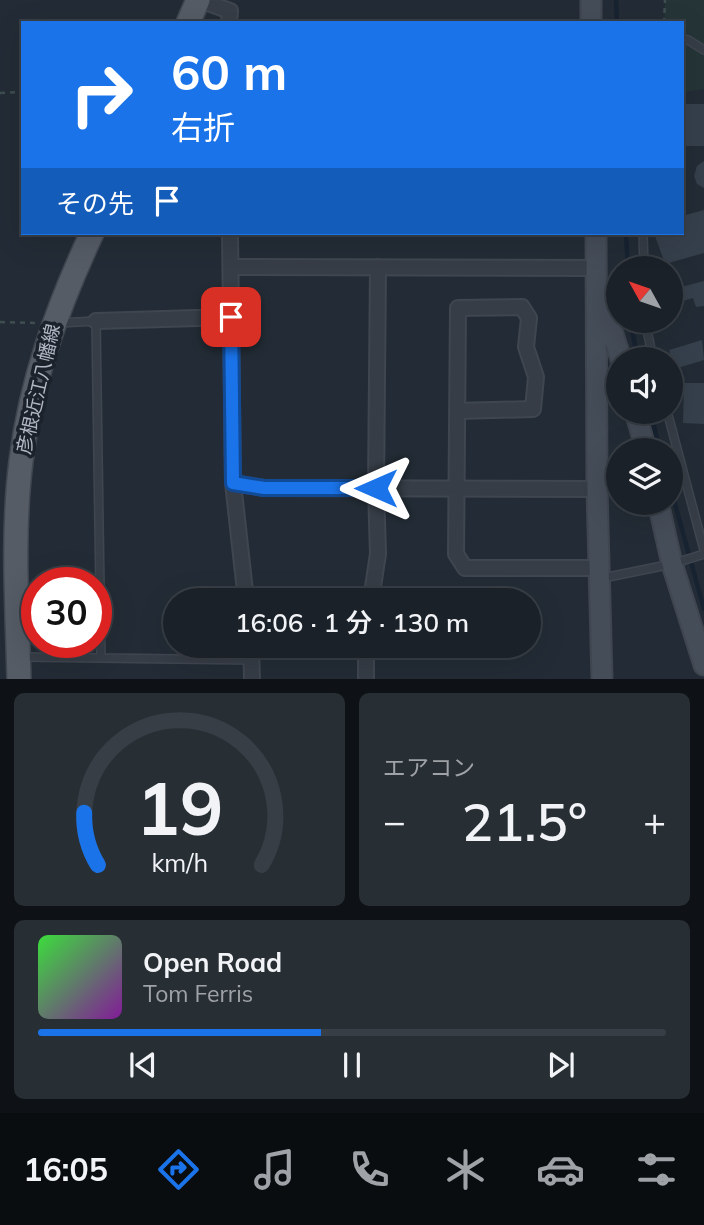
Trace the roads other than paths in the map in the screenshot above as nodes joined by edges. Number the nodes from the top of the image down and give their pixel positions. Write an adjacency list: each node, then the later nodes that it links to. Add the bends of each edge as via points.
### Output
1 (199, 0): 3 (main road); 4 (street, via 230,11)
2 (591, 0): 5 (street)
3 (189, 21)
4 (229, 21)
5 (591, 21)
6 (684, 39): 7 (lane)
7 (704, 50)
8 (91, 235): 18 (main road, 彦根近江八幡線)
9 (230, 235): 13 (street)
10 (596, 235): 15 (street)
11 (643, 235): 12 (lane)
12 (644, 256)
13 (231, 267): 14 (street); 16 (street)
14 (378, 267): 15 (street); 23 (street)
15 (596, 275): 19 (street); 25 (street)
16 (231, 317): 17 (street); 22 (street)
17 (96, 321): 18 (lane); 29 (lane)
18 (52, 324): 40 (main road, 彦根近江八幡線, via 27,416 20,462)
19 (617, 347)
20 (457, 411): 20 (street, via 458,308 522,307 529,318 526,347 536,377 533,409); 24 (street)
21 (670, 424): 27 (lane)
22 (233, 483): 23 (street, via 264,488); 31 (street)
23 (376, 488): 24 (street); 32 (street, via 378,554)
24 (457, 489): 25 (street); 30 (street, via 456,554 465,568)
25 (597, 489): 30 (street)
26 (661, 515): 28 (street)
27 (704, 552): 28 (lane)
28 (675, 562): 30 (lane); 39 (street)
29 (100, 567)
30 (598, 574): 44 (street)
31 (245, 588)
32 (373, 588)
33 (163, 656): 35 (lane)
34 (101, 658): 40 (lane)
35 (112, 658)
36 (252, 658): 41 (street)
37 (254, 658): 42 (street)
38 (366, 658): 43 (street)
39 (704, 665)
40 (19, 668)
41 (252, 679)
42 (263, 679)
43 (366, 679)
44 (603, 679)

